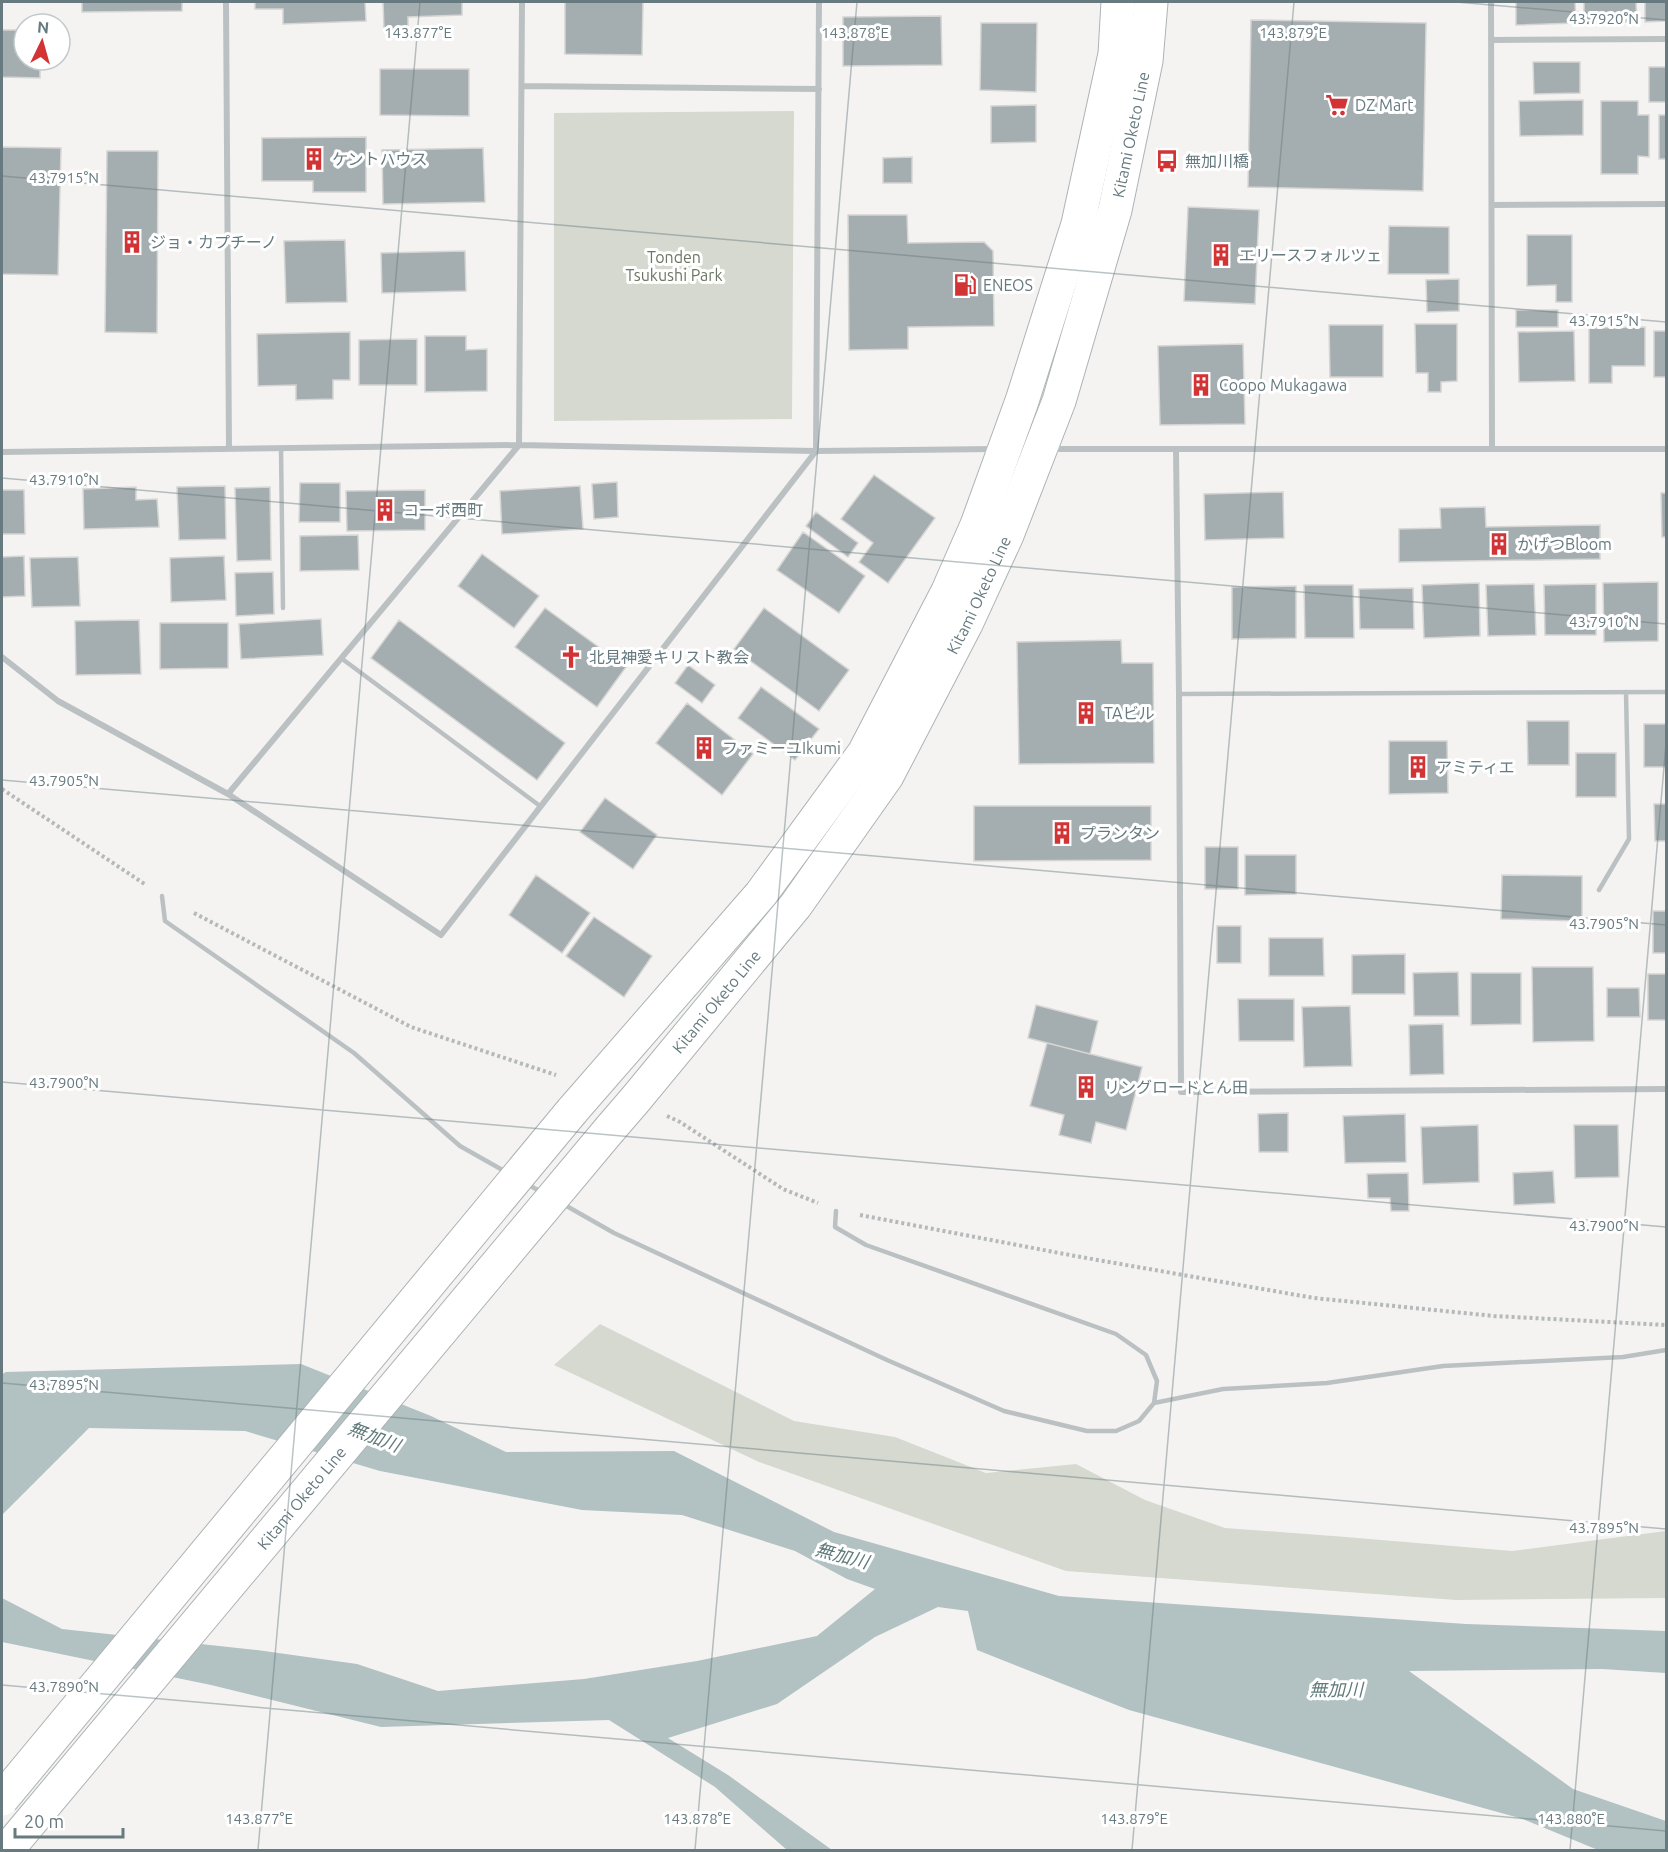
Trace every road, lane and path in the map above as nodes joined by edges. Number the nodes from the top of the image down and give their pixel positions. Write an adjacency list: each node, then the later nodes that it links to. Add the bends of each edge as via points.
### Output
1 (226, 2): 18 (street)
2 (522, 2): 9 (street)
3 (819, 2): 10 (street)
4 (1118, 2): 15 (main road, Kitami Oketo Line, via 1115,54 1078,224 1022,401)
5 (1151, 2): 15 (main road, Kitami Oketo Line, via 1146,61 1115,210 1059,401)
6 (1491, 2): 8 (street)
7 (1666, 39): 8 (street)
8 (1491, 40): 12 (street)
9 (522, 86): 10 (street); 13 (street)
10 (819, 89): 20 (street)
11 (1666, 204): 12 (street)
12 (1492, 205): 16 (street)
13 (519, 445): 14 (street); 20 (street); 24 (street)
14 (281, 448): 18 (street); 22 (lane)
15 (1022, 449): 19 (street); 20 (street); 33 (main road, Kitami Oketo Line, via 977,525 948,591 864,753 761,894); 35 (main road, Kitami Oketo Line, via 1007,535 887,776 796,905)
16 (1492, 449): 17 (street); 19 (street)
17 (1666, 449)
18 (229, 450): 21 (street)
19 (1176, 450): 27 (street)
20 (816, 451): 30 (street)
21 (2, 452)
22 (283, 608)
23 (2, 657): 29 (street, via 58,701)
24 (341, 658): 29 (street); 30 (lane)
25 (1626, 692): 26 (lane); 27 (lane); 31 (lane, via 1629,839)
26 (1666, 692)
27 (1179, 694): 34 (street, via 1181,1092)
28 (2, 789): 32 (path)
29 (228, 794): 30 (street, via 441,935)
30 (540, 806)
31 (1599, 890)
32 (162, 896): 33 (path, via 411,1027); 39 (lane, via 165,921 354,1053 460,1146 614,1233 1004,1411 1087,1431 1116,1431 1139,1421)
33 (593, 1086): 40 (main road, Kitami Oketo Line, bridge)
34 (1666, 1089)
35 (635, 1100): 36 (path, via 680,1122 783,1189); 41 (main road, Kitami Oketo Line, bridge)
36 (836, 1211): 37 (path, via 1314,1298 1494,1316); 39 (lane, via 835,1227 866,1245 1116,1334 1146,1355 1157,1381)
37 (1666, 1325)
38 (1666, 1350): 39 (lane, via 1623,1357 1443,1366 1327,1383 1224,1389)
39 (1154, 1403)
40 (2, 1799)
41 (7, 1851)

